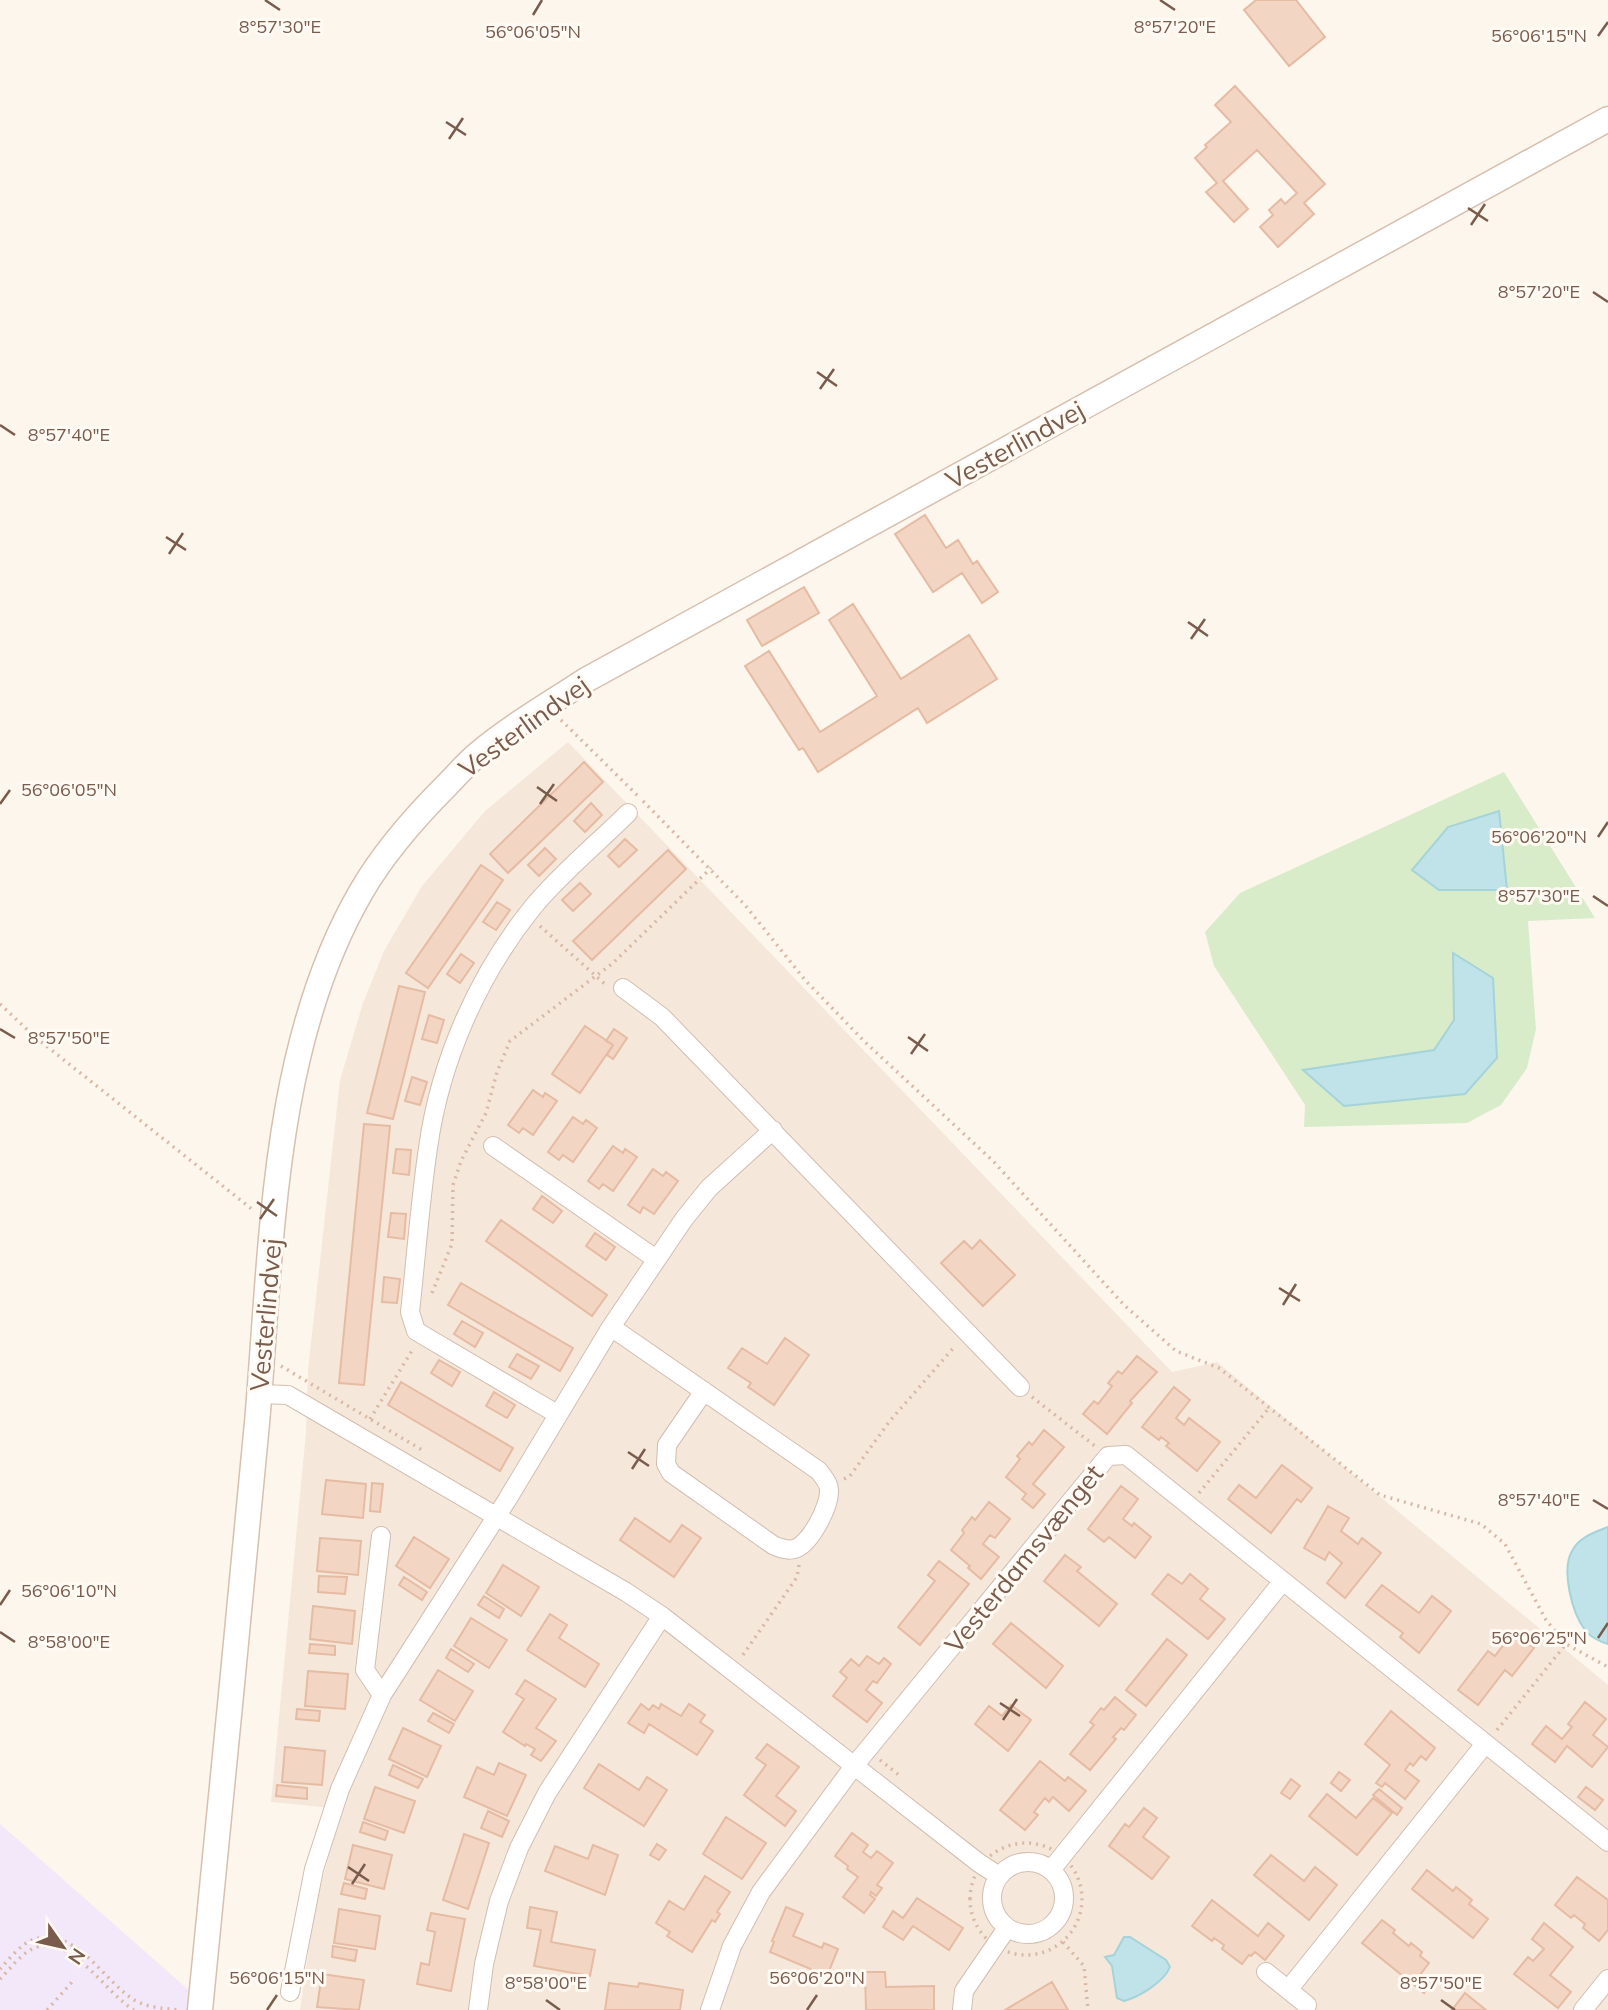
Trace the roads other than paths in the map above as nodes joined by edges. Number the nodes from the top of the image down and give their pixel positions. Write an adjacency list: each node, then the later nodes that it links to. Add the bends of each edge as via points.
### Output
1 (1608, 119): 10 (street, Vesterlindvej, via 586,680 459,772 381,859 330,956 303,1031 273,1226)
2 (628, 813): 11 (street, via 528,915 501,950 449,1057 428,1146 410,1312 416,1331)
3 (623, 988): 4 (street, via 663,1017)
4 (772, 1130): 6 (street, via 709,1188); 8 (street)
5 (493, 1146): 6 (street)
6 (656, 1259): 7 (street)
7 (611, 1327): 9 (street); 11 (street)
8 (1020, 1387)
9 (704, 1391): 9 (street, via 667,1445 666,1464 671,1473 773,1545 787,1550 805,1544 829,1500 830,1486 819,1471)
10 (259, 1394): 12 (street, via 288,1395); 28 (street, Vesterlindvej)
11 (557, 1414): 12 (street)
12 (497, 1516): 15 (street); 16 (street)
13 (381, 1536): 16 (street, via 365,1670)
14 (1283, 1581): 17 (street, Vesterdamsvænget); 18 (street, Vesterdamsvænget, via 1126,1455 1108,1456); 20 (street)
15 (662, 1616): 18 (street); 29 (street, via 547,1793 519,1847 499,1901)
16 (382, 1695): 26 (street, via 340,1789 314,1870)
17 (1485, 1744): 19 (street, Vesterdamsvænget); 25 (street)
18 (854, 1766): 21 (street); 30 (street, Vesterdamsvænget, via 761,1892 732,1946)
19 (1608, 1842)
20 (1057, 1863): 21 (street, via 1024,1861); 22 (street, via 1065,1898 1052,1926 1030,1934)
21 (999, 1876): 22 (street, via 991,1898 993,1910)
22 (1007, 1928): 31 (street, via 964,1991)
23 (1266, 1972): 25 (street)
24 (1608, 1979): 32 (street)
25 (1288, 1990): 27 (street)
26 (290, 1992)
27 (1307, 2005)
28 (200, 2010)
29 (478, 2010)
30 (710, 2010)
31 (962, 2010)
32 (1583, 2010)

